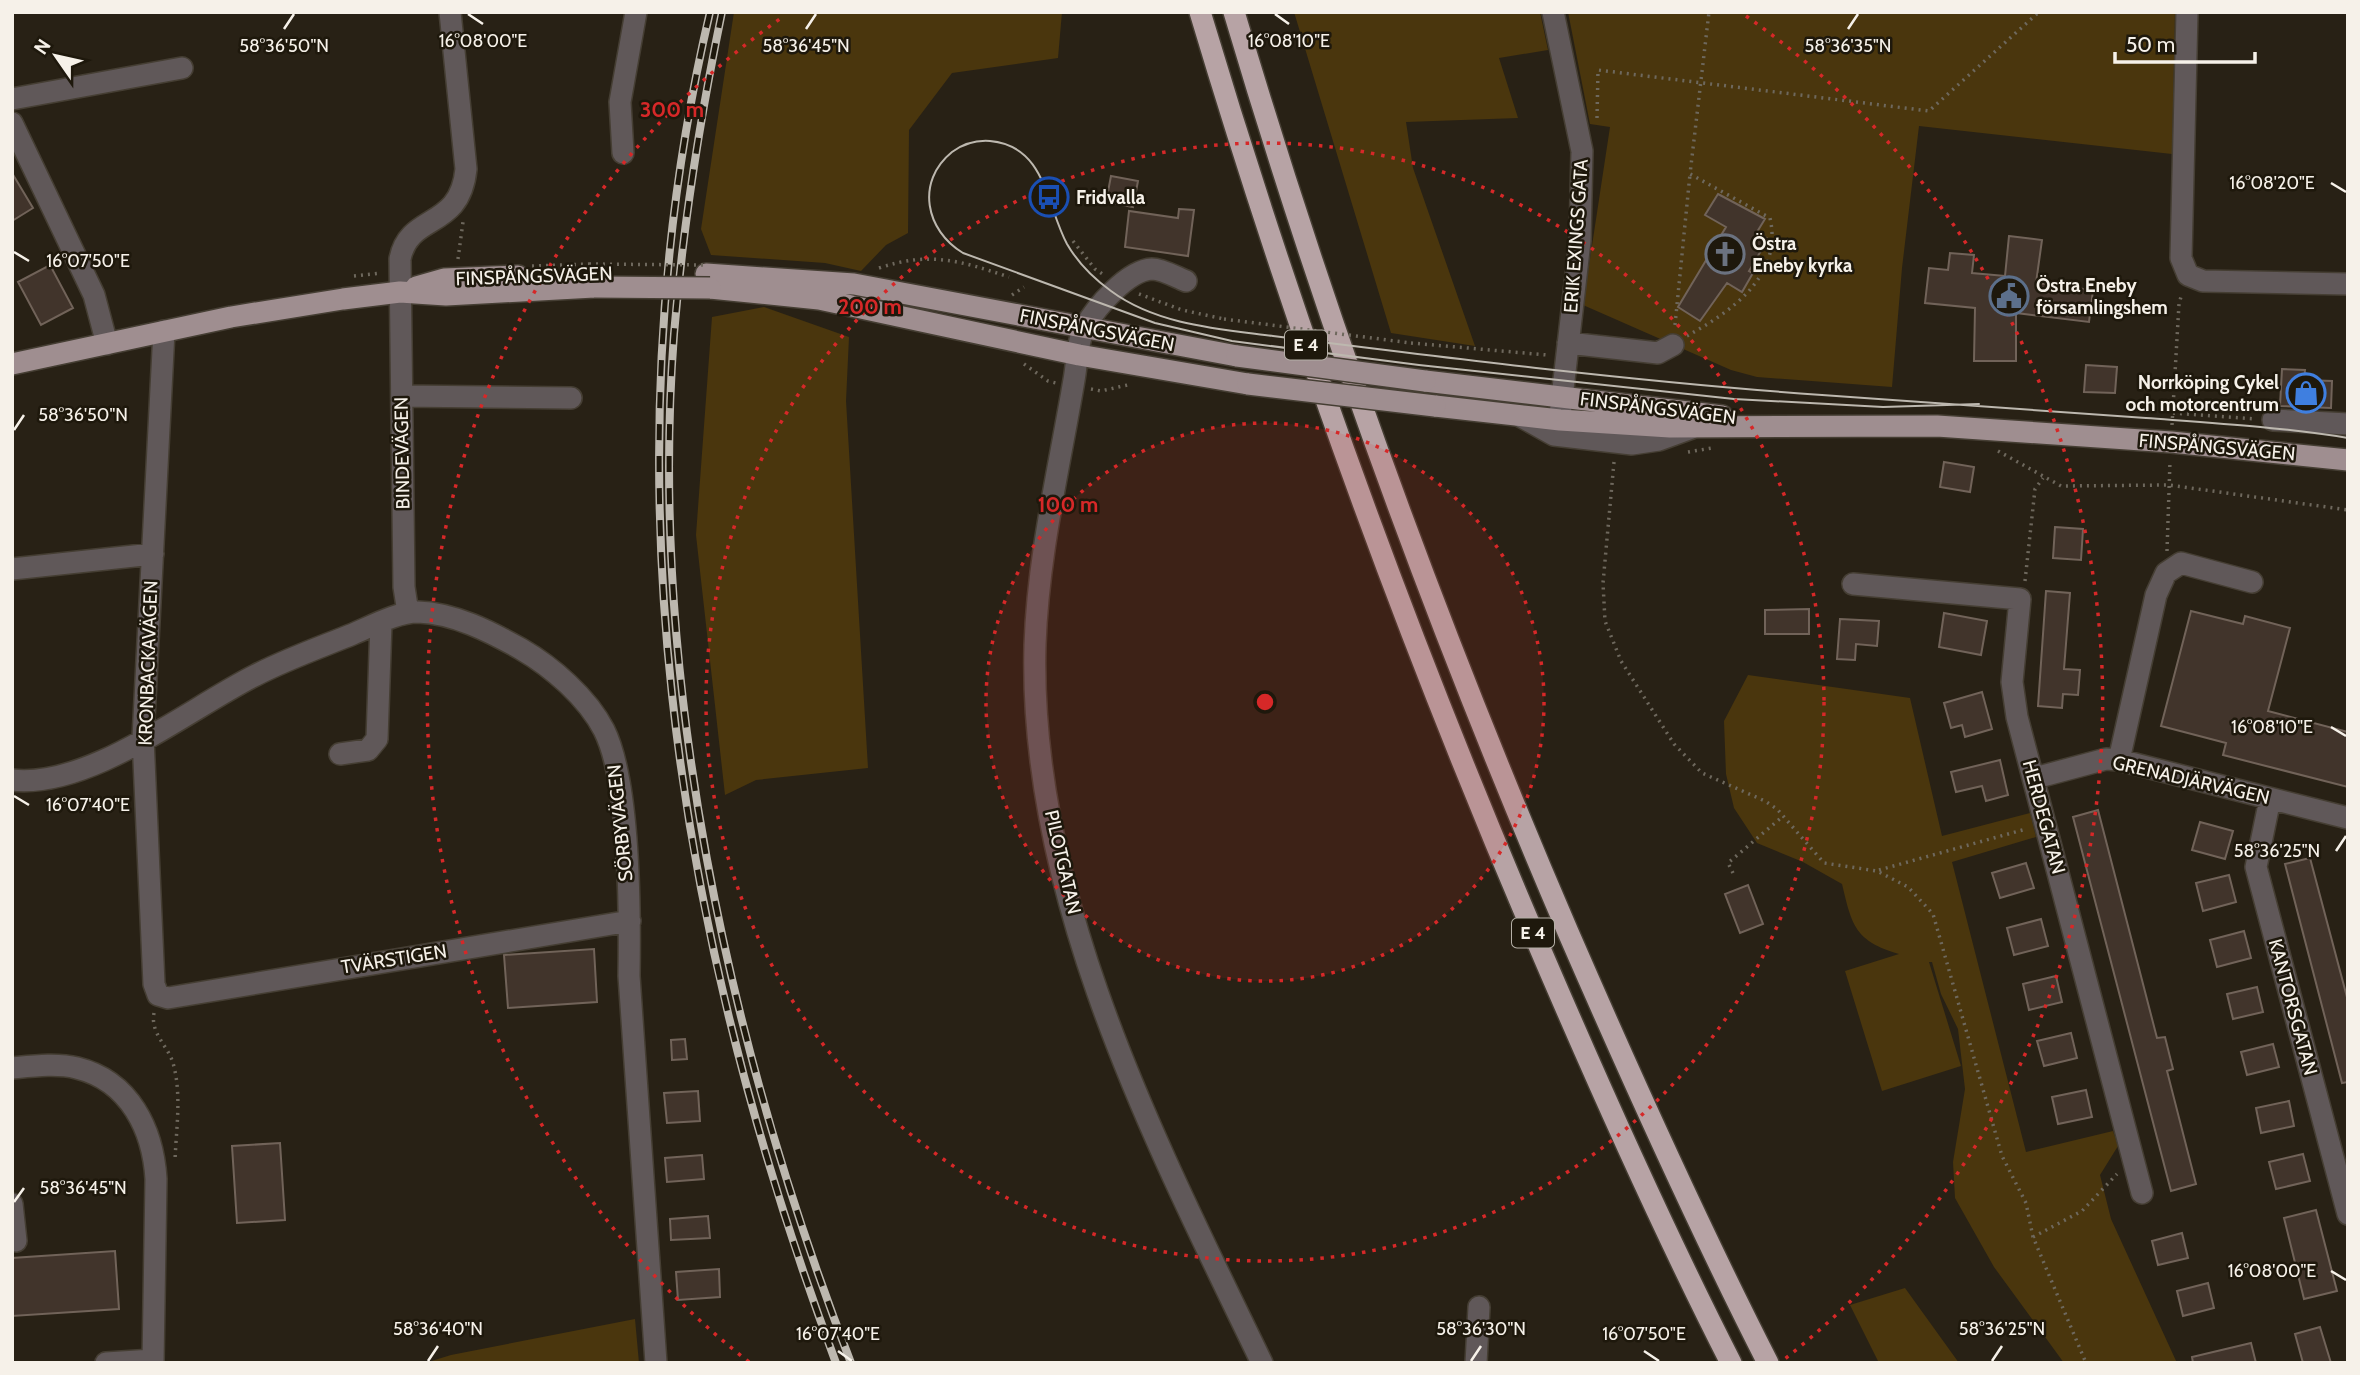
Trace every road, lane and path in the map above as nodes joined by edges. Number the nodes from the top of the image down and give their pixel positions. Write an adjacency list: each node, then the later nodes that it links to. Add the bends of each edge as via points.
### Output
1 (450, 12): 16 (street, via 466,169)
2 (636, 12): 14 (street, via 620,102)
3 (1200, 12): 85 (highway, E 4, via 1256,197 1357,493 1457,754 1588,1062)
4 (1234, 12): 86 (highway, E 4, via 1297,219 1386,476 1487,742 1619,1050)
5 (1553, 12): 13 (street, ERIK EXINGS GATA)
6 (1709, 12): 10 (path)
7 (2039, 12): 10 (path, via 1930,111)
8 (2187, 12): 20 (street, via 2182,258)
9 (183, 68): 11 (street)
10 (1700, 82): 13 (path, via 1598,70 1596,124); 15 (path)
11 (12, 99)
12 (12, 123): 29 (street, via 94,295)
13 (1582, 150): 31 (street, ERIK EXINGS GATA, via 1580,241)
14 (623, 153)
15 (1690, 174): 30 (path); 30 (path, via 1770,218 1772,247 1748,295)
16 (461, 196): 17 (path, via 465,215); 25 (street, BINDEVÄGEN, via 407,241 400,260)
17 (458, 270)
18 (872, 272): 22 (path, via 904,261 953,259)
19 (592, 274): 21 (main road, FINSPÅNGSVÄGEN, bridge); 21 (path, bridge); 25 (main road, FINSPÅNGSVÄGEN, via 446,295)
20 (2188, 275): 24 (street, via 2203,281); 39 (path, via 2179,304 2173,413)
21 (707, 276): 27 (main road, FINSPÅNGSVÄGEN, via 855,284); 32 (main road, FINSPÅNGSVÄGEN)
22 (1009, 277)
23 (1186, 281): 27 (street, via 1154,269 1138,272 1119,285)
24 (2348, 284)
25 (400, 292): 28 (main road, FINSPÅNGSVÄGEN); 34 (street, BINDEVÄGEN)
26 (1224, 319): 31 (path, bridge, via 1411,343)
27 (1084, 328): 32 (street, PILOTGATAN); 35 (main road, FINSPÅNGSVÄGEN, bridge, via 1237,356)
28 (164, 331): 29 (main road, FINSPÅNGSVÄGEN); 51 (street, KRONBACKAVÄGEN)
29 (107, 344): 33 (main road, FINSPÅNGSVÄGEN)
30 (1672, 345): 31 (street, via 1658,352)
31 (1567, 350): 35 (street, ERIK EXINGS GATA)
32 (1079, 355): 37 (main road, FINSPÅNGSVÄGEN, bridge, via 1248,384); 83 (street, PILOTGATAN, via 1041,558 1035,688 1046,788 1080,936 1126,1066 1155,1138)
33 (12, 363)
34 (402, 396): 36 (street); 57 (street, BINDEVÄGEN)
35 (1562, 397): 38 (street, ERIK EXINGS GATA); 40 (main road, FINSPÅNGSVÄGEN)
36 (571, 398)
37 (1520, 416): 38 (main road, FINSPÅNGSVÄGEN); 43 (street, via 1554,435)
38 (1560, 420): 42 (main road, FINSPÅNGSVÄGEN)
39 (2273, 420): 41 (street)
40 (1793, 424): 42 (main road, FINSPÅNGSVÄGEN); 47 (main road, FINSPÅNGSVÄGEN, via 1950,427)
41 (2348, 424)
42 (1695, 427): 43 (street, via 1658,440)
43 (1616, 442): 65 (path, via 1602,605 1621,661 1691,764 1717,782 1765,801)
44 (1719, 446): 46 (path)
45 (1989, 446): 48 (path)
46 (1680, 453)
47 (2348, 460)
48 (2043, 478): 49 (path, via 2061,485); 56 (path, via 2035,489 2027,574)
49 (2169, 485): 50 (path); 53 (path)
50 (2348, 510)
51 (153, 554): 52 (street); 59 (street, KRONBACKAVÄGEN)
52 (12, 569)
53 (2166, 573): 54 (street, via 2181,563); 61 (street, via 2157,594)
54 (2252, 582)
55 (1853, 584): 56 (street)
56 (2020, 599): 62 (street, HERDEGATAN, via 2012,682)
57 (408, 613): 58 (street, SÖRBYVÄGEN); 70 (street, SÖRBYVÄGEN, via 463,621 514,645 552,671 589,708 604,730 618,778)
58 (381, 623): 59 (street, SÖRBYVÄGEN, via 255,675); 60 (street, via 377,739 368,750)
59 (143, 738): 63 (street, SÖRBYVÄGEN, via 50,780); 71 (street, KRONBACKAVÄGEN)
60 (340, 754)
61 (2119, 760): 62 (street, GRENADJÄRVÄGEN, via 2106,759); 64 (street, GRENADJÄRVÄGEN)
62 (2035, 778): 67 (street, HERDEGATAN)
63 (12, 780)
64 (2270, 799): 66 (street, GRENADJÄRVÄGEN); 76 (street, KANTORSGATAN, via 2256,867)
65 (1783, 816): 68 (path, via 1824,863); 69 (path, via 1728,863)
66 (2348, 818)
67 (2046, 824): 68 (path); 73 (street, HERDEGATAN)
68 (1877, 871): 77 (path, via 1908,887 1933,914 2002,1156 2026,1203)
69 (1733, 873)
70 (630, 921): 71 (street, TVÄRSTIGEN, via 168,998); 82 (street, SÖRBYVÄGEN, via 629,976)
71 (158, 995)
72 (12, 1068): 80 (street, via 78,1068 110,1082 130,1100 146,1125 156,1179)
73 (2132, 1156): 74 (street, HERDEGATAN); 77 (path, via 2088,1206)
74 (2142, 1193)
75 (12, 1204): 78 (street)
76 (2348, 1214)
77 (2033, 1237): 87 (path)
78 (16, 1241)
79 (1479, 1307): 84 (street)
80 (153, 1361): 81 (street)
81 (106, 1363)
82 (656, 1363)
83 (1262, 1363)
84 (1476, 1363)
85 (1731, 1363)
86 (1768, 1363)
87 (2086, 1363)

